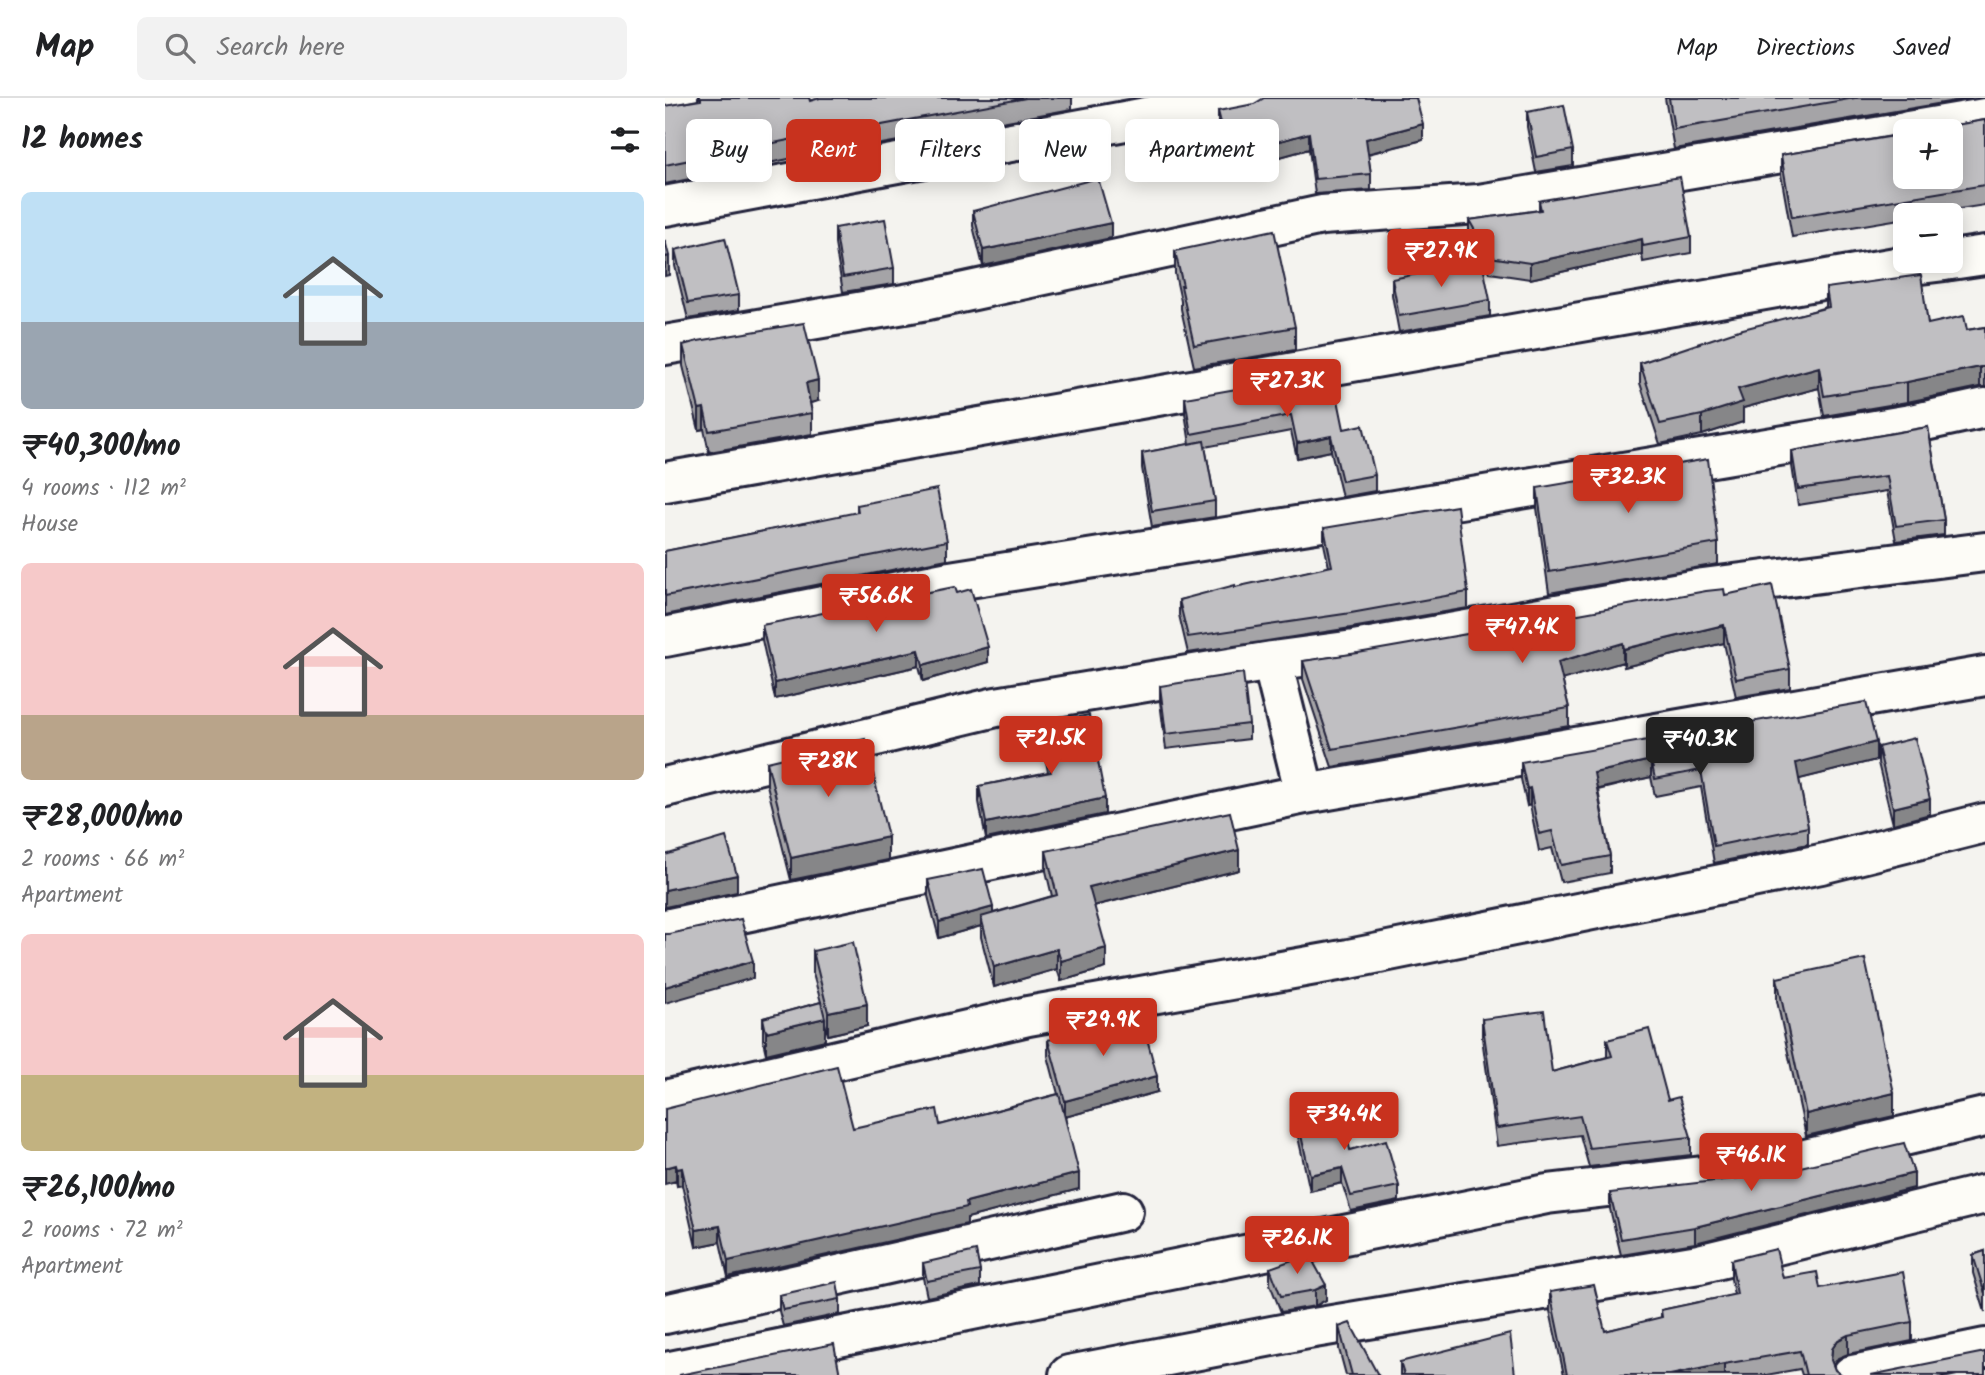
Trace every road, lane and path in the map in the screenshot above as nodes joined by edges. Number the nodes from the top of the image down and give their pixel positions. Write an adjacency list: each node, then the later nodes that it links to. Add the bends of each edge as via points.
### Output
1 (678, 98): 3 (street)
2 (1249, 98): 4 (street)
3 (665, 100)
4 (1102, 111): 8 (street)
5 (1985, 118): 6 (street)
6 (1963, 122)
7 (1893, 133): 12 (street, via 1479,204 1322,215 928,300)
8 (665, 206)
9 (1985, 256): 10 (street)
10 (1963, 259)
11 (1893, 269): 14 (street)
12 (665, 345)
13 (1985, 408): 16 (street, via 950,581)
14 (665, 482)
15 (1985, 552): 17 (street, via 1703,588)
16 (665, 637)
17 (1272, 661): 19 (street, via 996,707); 20 (street)
18 (1985, 676): 20 (street)
19 (665, 787)
20 (1305, 794): 22 (street)
21 (1985, 823): 23 (street, via 1821,864 1362,957 1028,1016)
22 (665, 929)
23 (665, 1100)
24 (1985, 1117): 29 (street, via 1763,1169 1547,1194)
25 (1985, 1194): 30 (street, via 1699,1264 1308,1329)
26 (1123, 1211): 27 (street)
27 (665, 1314)
28 (1985, 1348): 31 (street)
29 (665, 1372)
30 (1069, 1375)
31 (1852, 1375)

